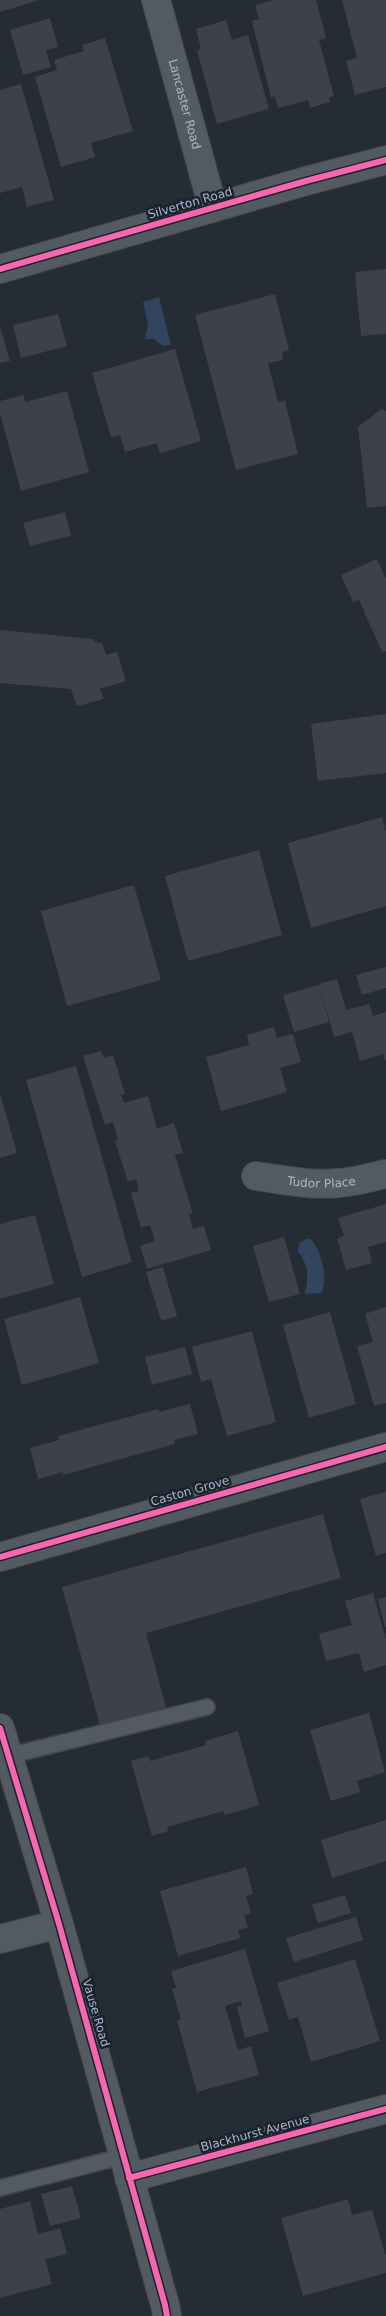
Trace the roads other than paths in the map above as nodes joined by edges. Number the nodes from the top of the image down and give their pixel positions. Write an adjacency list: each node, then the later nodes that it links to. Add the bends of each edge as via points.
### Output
1 (156, 0): 3 (street, Lancaster Road)
2 (386, 160): 3 (street, Silverton Road)
3 (213, 208): 4 (street, Silverton Road)
4 (0, 269)
5 (386, 1174): 6 (street, Tudor Place, via 326,1184)
6 (256, 1176)
7 (386, 1447): 8 (street, Caston Grove)
8 (0, 1557)
9 (207, 1707): 11 (lane)
10 (0, 1728): 11 (street, Vause Road)
11 (8, 1756): 12 (street, Vause Road)
12 (59, 1924): 13 (street); 15 (street, Vause Road)
13 (0, 1939)
14 (386, 2109): 15 (street, Blackhurst Avenue)
15 (127, 2167): 16 (lane); 17 (street, Vause Road)
16 (0, 2188)
17 (168, 2312)

